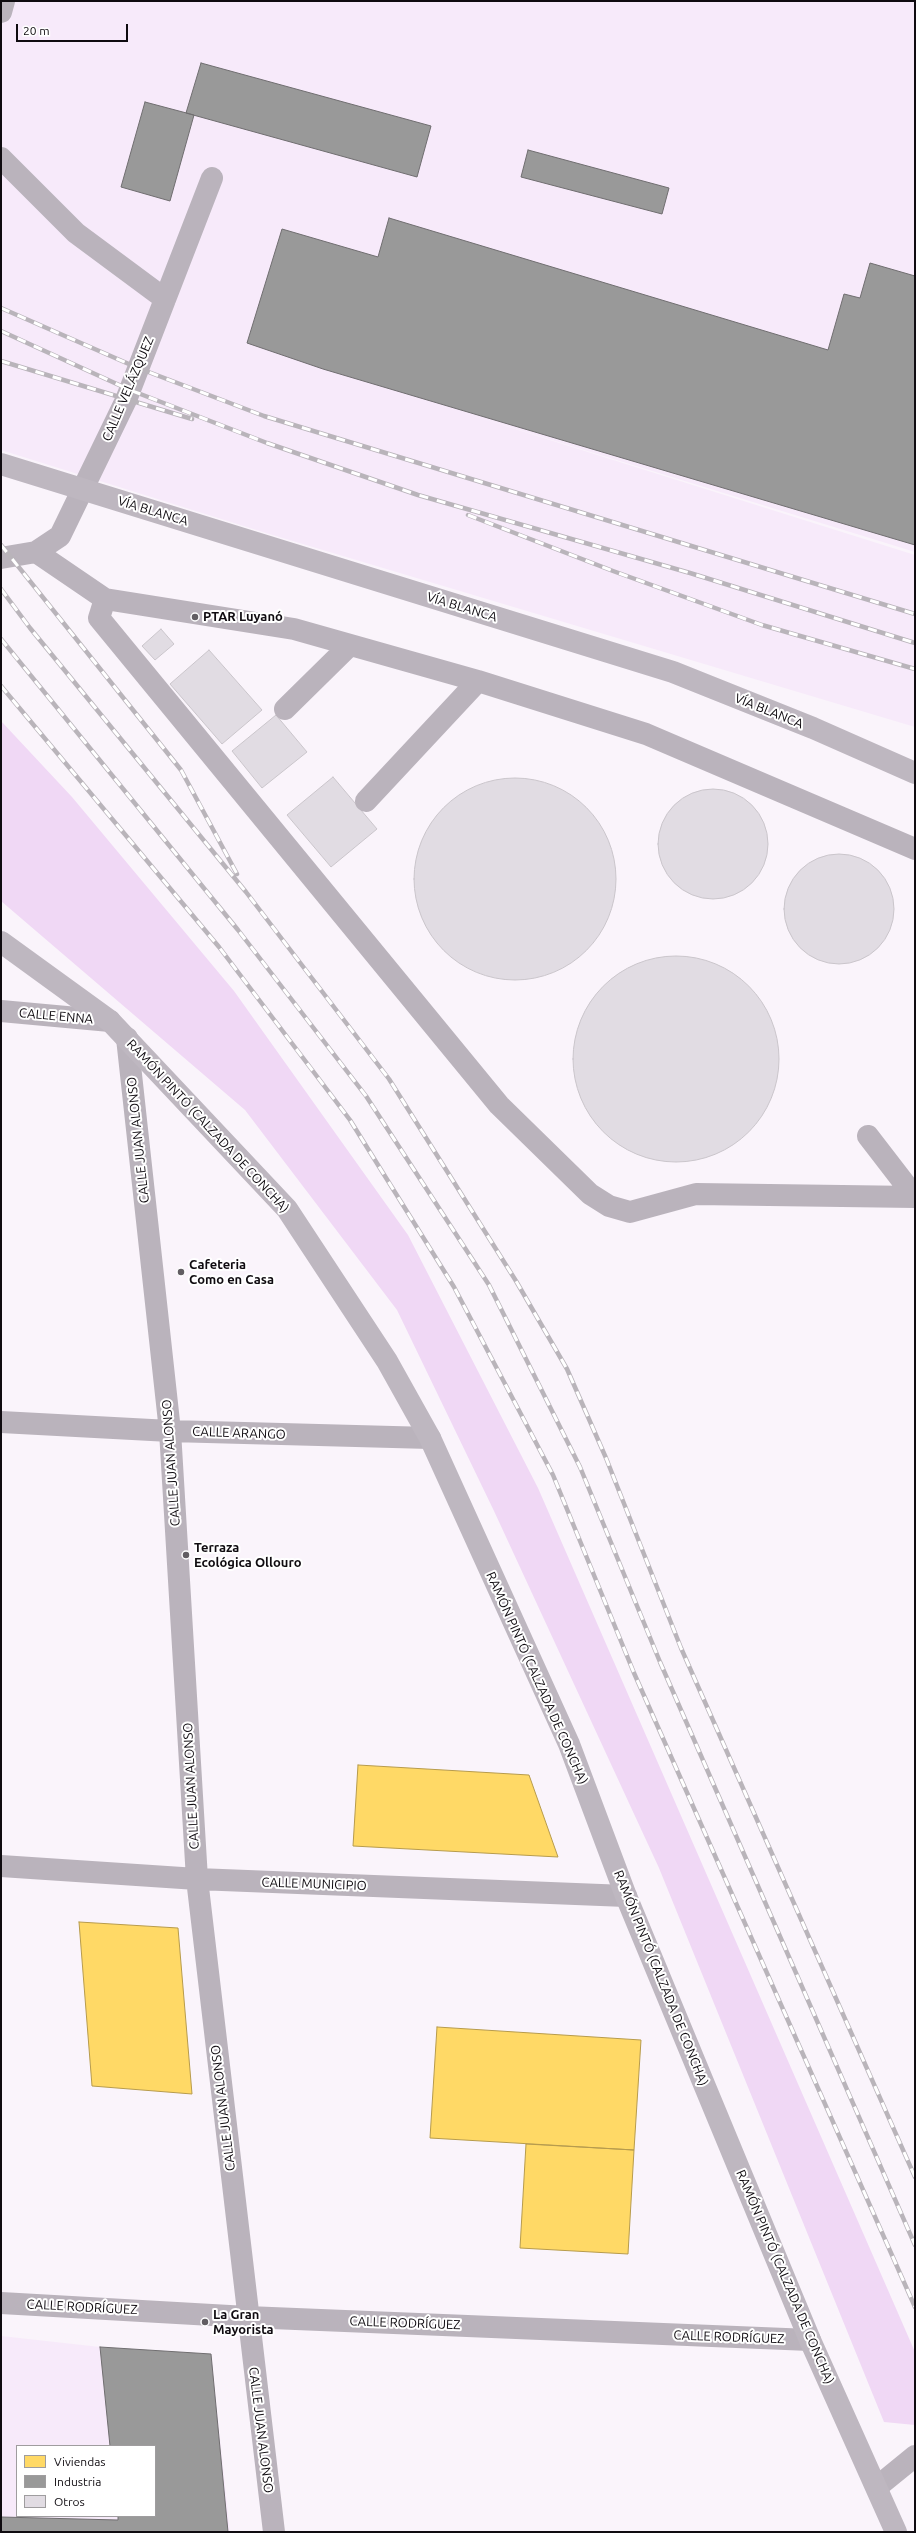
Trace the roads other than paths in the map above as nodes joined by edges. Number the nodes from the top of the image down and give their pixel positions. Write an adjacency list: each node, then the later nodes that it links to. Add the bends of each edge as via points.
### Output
1 (4, 1): 2 (street)
2 (1, 12)
3 (1, 158): 5 (street, via 76,233)
4 (212, 178): 5 (street, CALLE VELÁZQUEZ)
5 (165, 299): 7 (street, CALLE VELÁZQUEZ, via 126,400 60,536)
6 (1, 464): 13 (main road, VÍA BLANCA, bridge, via 673,672 813,728)
7 (36, 552): 8 (street, CALLE VELÁZQUEZ); 9 (street)
8 (1, 558)
9 (105, 599): 10 (street, via 294,629); 21 (street, via 99,618 500,1105 590,1194 609,1206 630,1212 696,1194)
10 (350, 645): 11 (street); 12 (street)
11 (478, 681): 14 (street); 15 (street, via 646,734)
12 (285, 709)
13 (915, 773)
14 (366, 801)
15 (915, 849)
16 (1, 942): 18 (main road, RAMÓN PINTÓ (CALZADA DE CONCHA))
17 (1, 1011): 18 (street, CALLE ENNA)
18 (110, 1021): 19 (main road, RAMÓN PINTÓ (CALZADA DE CONCHA))
19 (127, 1038): 23 (street, CALLE JUAN ALONSO); 24 (main road, RAMÓN PINTÓ (CALZADA DE CONCHA), via 287,1208 388,1361)
20 (868, 1136): 21 (street)
21 (915, 1197)
22 (1, 1422): 23 (street, CALLE ARANGO)
23 (170, 1431): 24 (street, CALLE ARANGO); 26 (street, CALLE JUAN ALONSO)
24 (430, 1438): 27 (main road, RAMÓN PINTÓ (CALZADA DE CONCHA), via 569,1744)
25 (1, 1866): 26 (street, CALLE MUNICIPIO)
26 (196, 1879): 27 (street, CALLE MUNICIPIO); 29 (street, CALLE JUAN ALONSO)
27 (626, 1896): 30 (main road, RAMÓN PINTÓ (CALZADA DE CONCHA))
28 (1, 2303): 29 (street, CALLE RODRÍGUEZ)
29 (247, 2316): 30 (street, CALLE RODRÍGUEZ); 33 (street, CALLE JUAN ALONSO)
30 (810, 2340): 32 (main road, RAMÓN PINTÓ (CALZADA DE CONCHA))
31 (915, 2456): 32 (street)
32 (877, 2487): 34 (main road, RAMÓN PINTÓ (CALZADA DE CONCHA))
33 (274, 2532)
34 (896, 2532)

